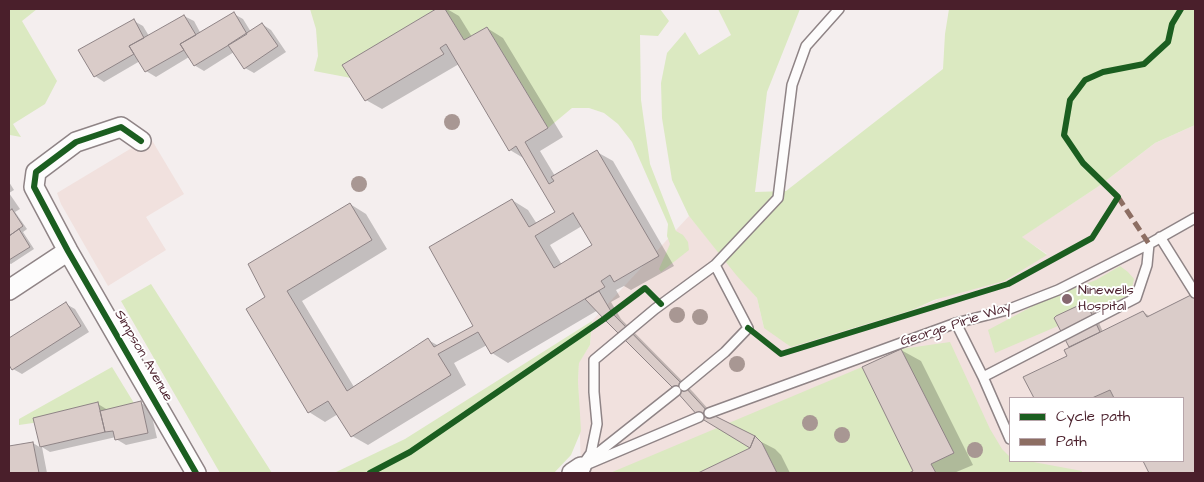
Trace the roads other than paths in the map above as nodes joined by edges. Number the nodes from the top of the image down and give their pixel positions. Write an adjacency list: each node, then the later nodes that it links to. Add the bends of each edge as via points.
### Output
1 (839, 9): 7 (lane, via 806,46 792,85 778,198)
2 (141, 140): 6 (street, Simpson Avenue, via 121,128 76,142 36,172 34,187)
3 (1195, 218): 4 (lane, George Pirie Way)
4 (1160, 238): 5 (lane, George Pirie Way); 9 (lane)
5 (1149, 244): 10 (lane, George Pirie Way, via 1058,290 1007,310); 11 (lane, via 1147,265 1136,298)
6 (68, 251): 8 (street); 16 (street, Simpson Avenue)
7 (715, 265): 15 (lane, via 594,360 597,424 592,453); 15 (lane, via 748,328 725,352)
8 (9, 290)
9 (1195, 293)
10 (956, 323): 11 (lane); 12 (lane, George Pirie Way)
11 (983, 376): 14 (lane)
12 (709, 414)
13 (698, 418): 15 (lane)
14 (1009, 437)
15 (577, 470)
16 (196, 473)

